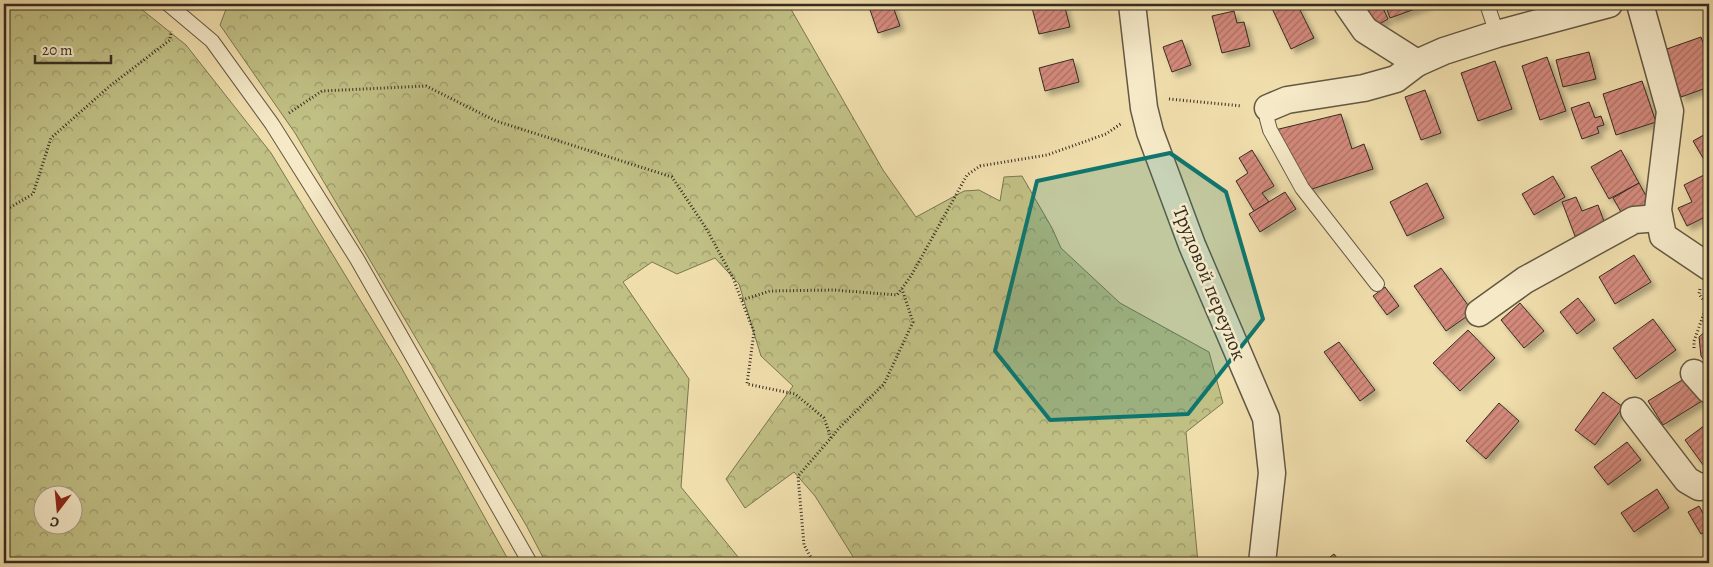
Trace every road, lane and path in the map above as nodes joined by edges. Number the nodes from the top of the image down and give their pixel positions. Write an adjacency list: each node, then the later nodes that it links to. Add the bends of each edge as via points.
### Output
1 (1132, 4): 9 (street, Трудовой переулок)
2 (1347, 4): 8 (street, via 1365,30)
3 (1487, 4): 7 (lane)
4 (1609, 4): 7 (street)
5 (1640, 4): 13 (street, via 1670,111)
6 (171, 6): 11 (lane, via 212,41); 12 (path, via 170,40 111,85 51,138 33,194)
7 (1497, 34): 8 (street)
8 (1417, 63): 10 (street, via 1396,79 1364,88 1287,100)
9 (1144, 108): 10 (path, via 1170,99); 16 (path, via 1106,134 1047,155 980,166 967,175 912,276); 25 (street, Трудовой переулок, via 1192,245 1266,418 1272,473)
10 (1268, 108): 15 (lane, via 1270,130 1302,188)
11 (272, 124): 17 (path, via 322,91 426,86 496,121 672,177 706,228); 23 (lane, via 357,259)
12 (4, 211)
13 (1658, 218): 14 (street, via 1663,236); 18 (street, via 1634,220 1525,280)
14 (1708, 266): 19 (path, via 1699,294 1707,305 1694,341)
15 (1376, 284)
16 (902, 288): 17 (path, via 897,295 834,290 770,291); 21 (path, via 913,322 884,384)
17 (742, 300): 21 (path, via 754,332 747,384 796,394 824,418)
18 (1479, 313)
19 (1702, 382)
20 (1634, 411): 22 (street, via 1687,480 1699,488)
21 (831, 438): 24 (path, via 798,476 804,545)
22 (1709, 486)
23 (530, 563)
24 (814, 563)
25 (1262, 563)

